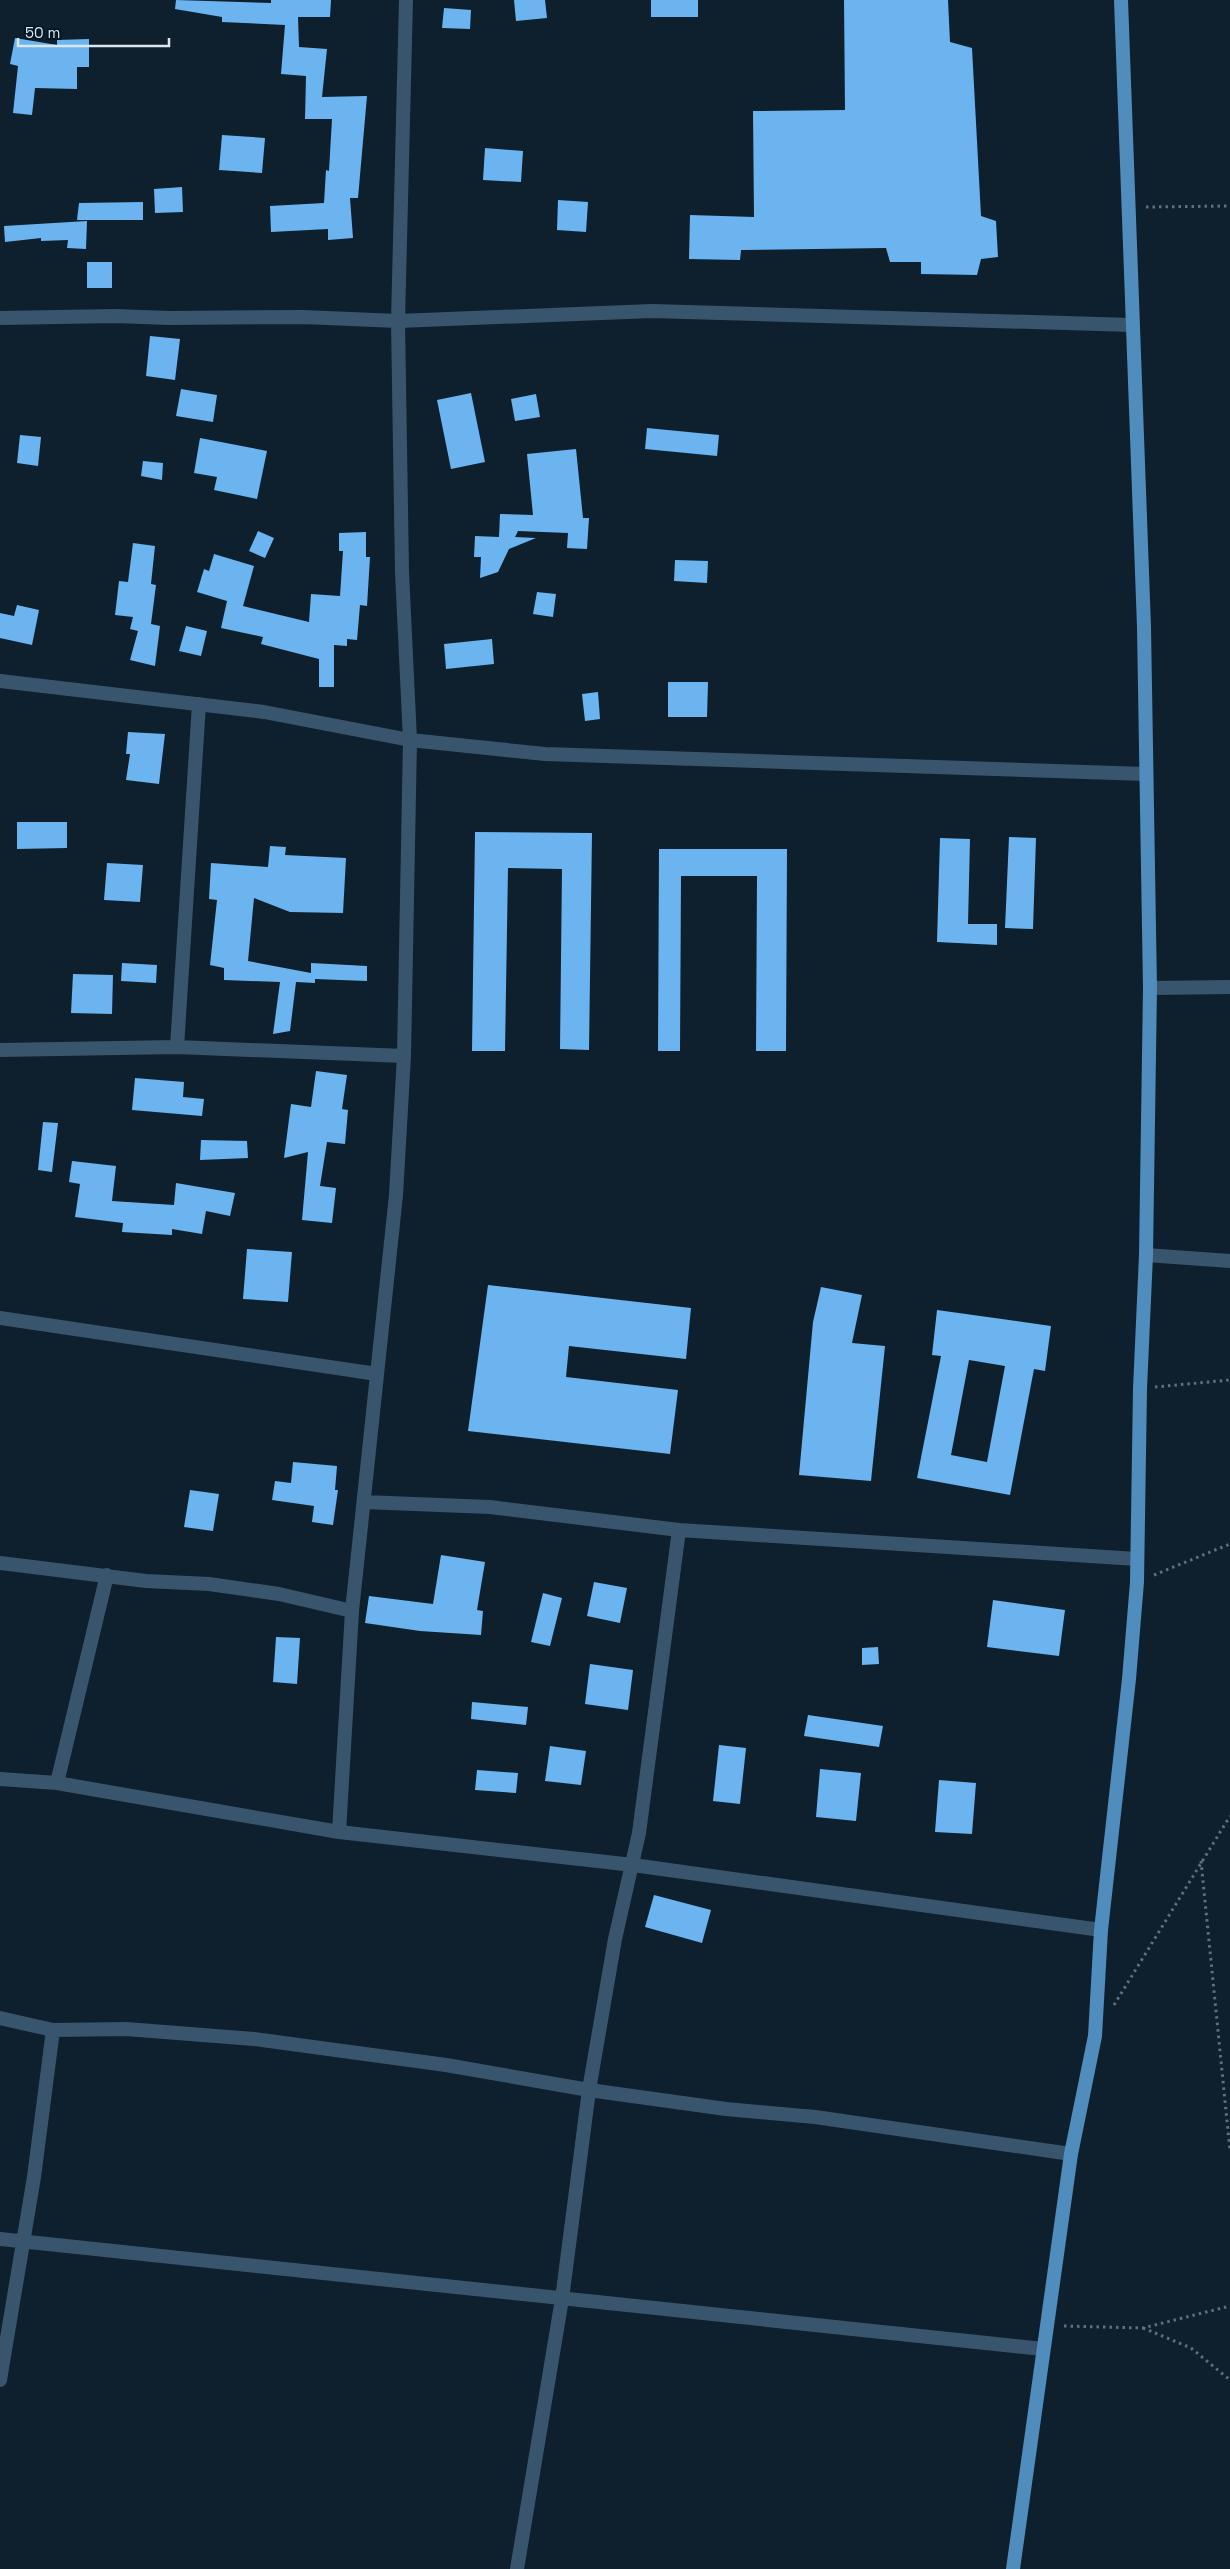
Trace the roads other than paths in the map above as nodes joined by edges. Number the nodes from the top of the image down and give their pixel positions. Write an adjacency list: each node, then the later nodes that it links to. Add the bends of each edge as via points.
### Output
1 (406, 0): 4 (street)
2 (1122, 0): 5 (main road)
3 (0, 318): 4 (street, via 303,317)
4 (398, 321): 5 (street, via 652,312); 8 (street, via 402,572)
5 (1132, 325): 9 (main road, via 1144,627)
6 (0, 680): 7 (street)
7 (199, 704): 8 (street, via 294,717); 12 (street)
8 (410, 740): 9 (street, via 545,754); 14 (street)
9 (1146, 774): 11 (main road)
10 (1230, 987): 11 (street)
11 (1150, 988): 15 (main road)
12 (177, 1047): 13 (street); 14 (street)
13 (0, 1050)
14 (404, 1056): 18 (street, via 396,1195)
15 (1146, 1255): 16 (street); 21 (main road)
16 (1230, 1261)
17 (0, 1318): 18 (street)
18 (377, 1374): 19 (street)
19 (364, 1502): 20 (street, via 490,1507); 24 (street)
20 (679, 1530): 21 (street); 28 (street)
21 (1137, 1559): 29 (main road, via 1129,1679)
22 (0, 1562): 23 (street)
23 (107, 1575): 24 (street, via 279,1594); 26 (street)
24 (352, 1611): 27 (street)
25 (0, 1779): 26 (street)
26 (57, 1782): 27 (street)
27 (339, 1832): 28 (street)
28 (633, 1865): 29 (street); 32 (street, via 615,1939)
29 (1101, 1930): 33 (main road, via 1095,2036)
30 (0, 2018): 31 (street)
31 (53, 2030): 32 (street, via 126,2029 254,2040 446,2065); 35 (street)
32 (589, 2090): 33 (street, via 726,2109 815,2117); 36 (street)
33 (1071, 2154): 37 (main road)
34 (0, 2239): 35 (street)
35 (23, 2242): 36 (street); 38 (street)
36 (562, 2299): 37 (street); 39 (street)
37 (1043, 2348): 40 (main road)
38 (0, 2380)
39 (518, 2569)
40 (1013, 2569)

